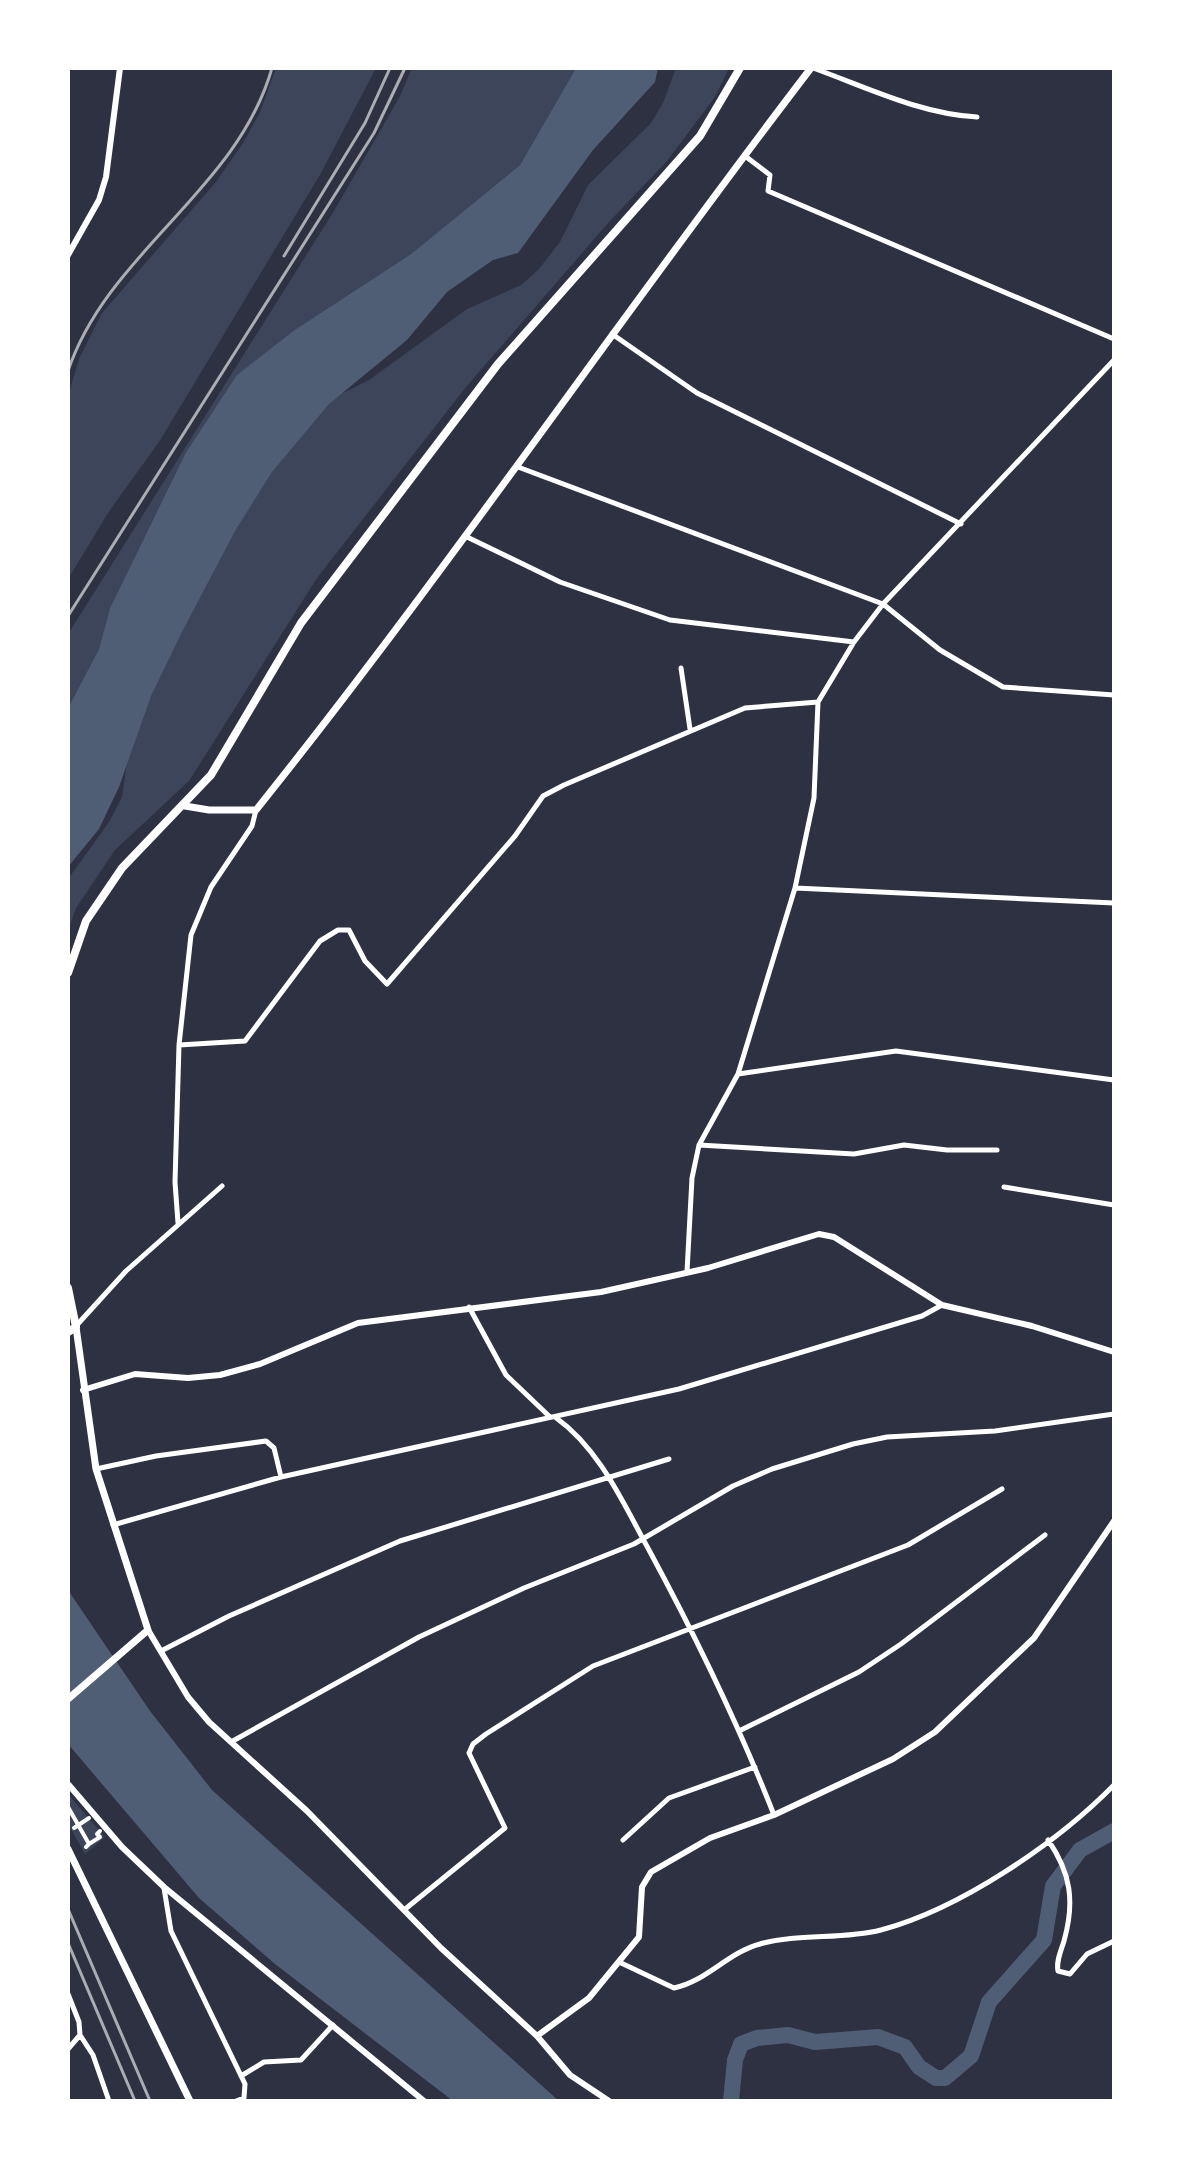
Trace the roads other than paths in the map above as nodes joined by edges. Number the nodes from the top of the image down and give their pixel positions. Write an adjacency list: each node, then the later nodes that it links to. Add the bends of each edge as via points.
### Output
1 (120, 68): 6 (street, via 106,177)
2 (740, 68): 19 (main road, via 700,136 498,364 376,522 301,623 211,775)
3 (812, 68): 4 (street, via 908,103); 5 (main road)
4 (977, 117)
5 (744, 155): 7 (main road); 8 (street, via 770,175 768,191)
6 (68, 255)
7 (612, 334): 10 (main road); 11 (street, via 697,393)
8 (1114, 339)
9 (1114, 360): 11 (street)
10 (518, 467): 12 (main road); 13 (street)
11 (961, 524): 13 (street)
12 (463, 535): 14 (street, via 560,582 670,620); 20 (main road)
13 (883, 604): 14 (street); 16 (street, via 940,650 1003,687)
14 (854, 642): 17 (street)
15 (681, 668): 18 (street)
16 (1114, 695)
17 (818, 702): 18 (street, via 745,708); 21 (street, via 814,798)
18 (690, 729): 24 (street, via 543,796 387,984 365,961 349,930 338,930 320,941 245,1041)
19 (185, 806): 20 (main road); 23 (main road, via 122,868 86,921)
20 (256, 810): 24 (street, via 252,826 211,887 191,935)
21 (795, 888): 22 (street); 25 (street)
22 (1114, 903)
23 (68, 973)
24 (179, 1045): 32 (street)
25 (738, 1074): 26 (street, via 896,1051); 27 (street)
26 (1114, 1080)
27 (699, 1145): 28 (street, via 854,1154 904,1145); 33 (street)
28 (997, 1150)
29 (222, 1186): 32 (street)
30 (1004, 1187): 31 (street)
31 (1114, 1205)
32 (178, 1223): 37 (street)
33 (687, 1272): 35 (street, via 827,1234); 36 (street, via 601,1292)
34 (68, 1288): 37 (main road)
35 (942, 1305): 38 (street); 41 (street, via 792,1357)
36 (468, 1306): 39 (street, via 358,1323 220,1375 135,1374); 41 (street, via 506,1375)
37 (72, 1330): 39 (main road)
38 (1114, 1352)
39 (83, 1390): 43 (main road)
40 (1114, 1414): 50 (street, via 853,1444 759,1474)
41 (553, 1417): 44 (street); 45 (street, via 587,1446)
42 (669, 1459): 45 (street)
43 (96, 1469): 44 (street, via 266,1441 274,1448); 48 (main road)
44 (281, 1477): 48 (street)
45 (609, 1479): 50 (street); 53 (street, via 400,1541)
46 (1002, 1489): 51 (street, via 908,1545)
47 (1114, 1521): 61 (street, via 1034,1638 935,1732 893,1759)
48 (112, 1525): 52 (main road)
49 (1045, 1535): 55 (street, via 859,1672)
50 (643, 1540): 51 (street); 56 (street, via 419,1637)
51 (691, 1629): 55 (street); 69 (street, via 593,1666 473,1744 469,1753 505,1828)
52 (148, 1630): 53 (street); 54 (main road)
53 (161, 1651): 56 (street, via 188,1697)
54 (68, 1699)
55 (741, 1730): 57 (street)
56 (231, 1742): 69 (street, via 307,1811)
57 (755, 1767): 61 (street); 65 (street, via 669,1798)
58 (68, 1784): 68 (street)
59 (1114, 1785): 66 (street)
60 (68, 1807): 63 (street)
61 (774, 1815): 71 (street, via 710,1838 651,1872 642,1887 639,1937)
62 (89, 1818): 63 (street)
63 (76, 1826): 64 (street, via 88,1846)
64 (100, 1831)
65 (623, 1840)
66 (1048, 1840): 70 (street, via 1068,1877 1072,1908 1058,1971 1070,1974 1087,1954); 71 (street, via 947,1903 882,1929 758,1944 697,1981 674,1988)
67 (68, 1849): 79 (main road)
68 (164, 1887): 73 (street); 77 (street, via 171,1931)
69 (403, 1911): 75 (street)
70 (1114, 1941)
71 (619, 1962): 75 (street, via 589,1998)
72 (68, 1994): 74 (street)
73 (334, 2025): 77 (street, via 301,2060 264,2062); 81 (street)
74 (80, 2035): 76 (street); 78 (street)
75 (537, 2036): 82 (street, via 580,2085)
76 (68, 2049)
77 (241, 2076): 80 (street, via 247,2092)
78 (109, 2101)
79 (190, 2101)
80 (236, 2101)
81 (424, 2101)
82 (609, 2101)

